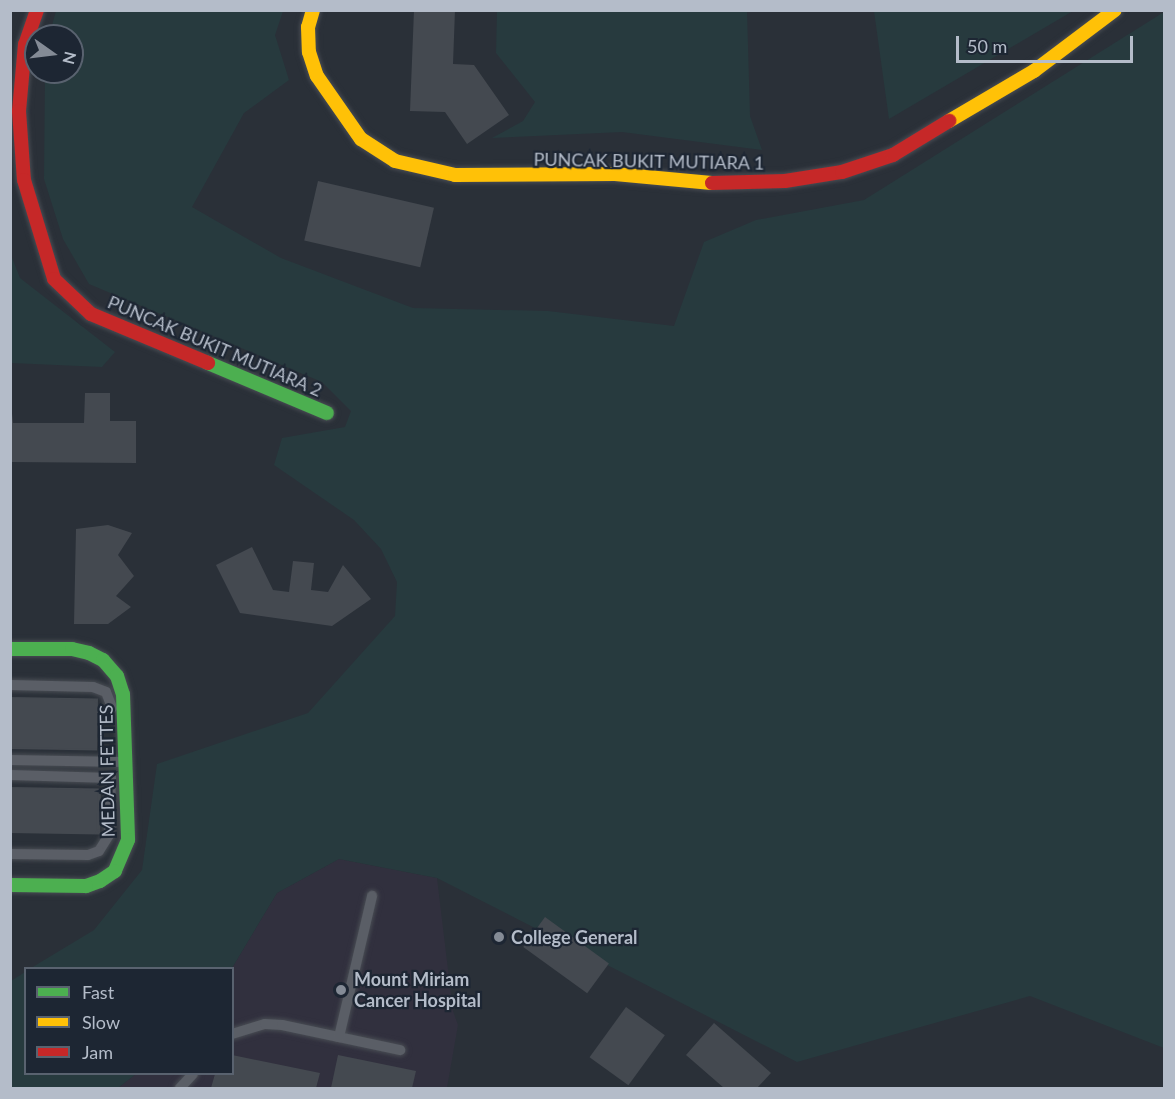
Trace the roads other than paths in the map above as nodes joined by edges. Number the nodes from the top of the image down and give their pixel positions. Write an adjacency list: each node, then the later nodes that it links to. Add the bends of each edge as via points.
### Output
1 (37, 10): 4 (street, PUNCAK BUKIT MUTIARA 2, via 25,44 19,111 24,180 54,279 91,314)
2 (312, 10): 3 (street, PUNCAK BUKIT MUTIARA 1, via 309,52 317,76 355,132 395,161 454,175 615,174 718,184 785,181 842,172 893,154 1034,71)
3 (1115, 10)
4 (327, 413)
5 (10, 649): 9 (street, MEDAN FETTES, via 72,649 104,660 117,676 123,694)
6 (10, 685): 7 (lane, via 93,687 106,692 112,705)
7 (111, 750): 8 (lane); 9 (lane)
8 (10, 760)
9 (127, 762): 12 (street, MEDAN FETTES, via 128,840 115,871 86,886)
10 (10, 775): 11 (lane, via 111,778 109,835 99,850 88,855)
11 (10, 854)
12 (10, 885)
13 (372, 896): 15 (lane)
14 (234, 1033): 15 (lane, via 266,1024)
15 (339, 1037): 16 (lane)
16 (400, 1050)
17 (192, 1075): 18 (lane)
18 (180, 1089)

